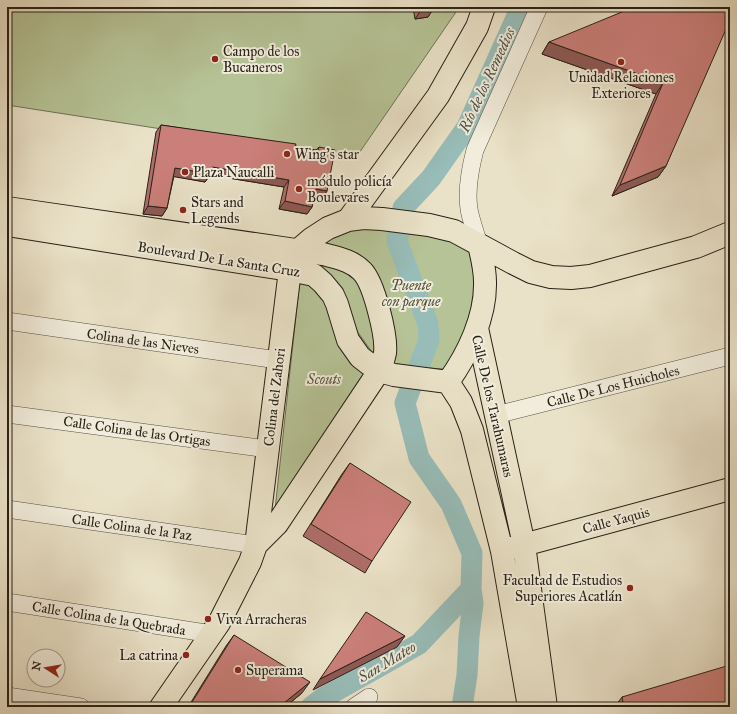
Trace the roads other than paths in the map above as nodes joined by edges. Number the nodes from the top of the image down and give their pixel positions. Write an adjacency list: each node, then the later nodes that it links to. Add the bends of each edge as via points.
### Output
1 (484, 7): 4 (main road, via 477,27 438,96)
2 (539, 7): 7 (street, via 475,150 468,193 469,209)
3 (7, 208): 8 (main road, Boulevard De La Santa Cruz)
4 (348, 220): 7 (main road, Boulevard De La Santa Cruz, via 382,218 429,225 454,231); 8 (main road, Boulevard De La Santa Cruz, via 328,228 311,239)
5 (7, 226): 8 (main road, Boulevard De La Santa Cruz)
6 (730, 233): 7 (main road, Boulevard De La Santa Cruz, via 696,247 590,276 571,278 550,277 531,272)
7 (479, 245): 10 (main road, via 484,263 485,282)
8 (294, 260): 12 (main road, Colina del Zahori); 13 (main road, Boulevard De La Santa Cruz, via 323,282 332,295 348,340 360,357); 13 (main road, Boulevard De La Santa Cruz, via 323,254 350,261 368,277 384,342)
9 (7, 321): 12 (street, Colina de las Nieves)
10 (477, 328): 14 (main road, Calle De los Tarahumaras, via 458,367); 16 (main road, Calle De los Tarahumaras)
11 (730, 356): 16 (street, Calle De Los Huicholes)
12 (278, 360): 17 (main road, Colina del Zahori)
13 (387, 373): 14 (main road, Boulevard De La Santa Cruz); 20 (main road, via 277,524)
14 (438, 381): 22 (main road, Calle De los Tarahumaras, via 461,402 472,430)
15 (7, 414): 17 (street, Calle Colina de las Ortigas)
16 (496, 415): 21 (main road, Calle De los Tarahumaras)
17 (267, 449): 20 (main road, Colina del Zahori)
18 (730, 490): 21 (main road, Calle Yaquis)
19 (7, 508): 20 (street, Calle Colina de la Paz)
20 (256, 545): 24 (main road, via 250,562)
21 (524, 545): 22 (main road, Calle Yaquis); 31 (main road, Calle De los Tarahumaras)
22 (502, 551): 30 (main road, Calle De los Tarahumaras)
23 (7, 602): 24 (street, Calle Colina de la Quebrada)
24 (212, 634): 28 (main road)
25 (7, 696): 27 (street)
26 (369, 696): 29 (street)
27 (81, 707)
28 (161, 707)
29 (354, 707)
30 (528, 707)
31 (546, 707)

